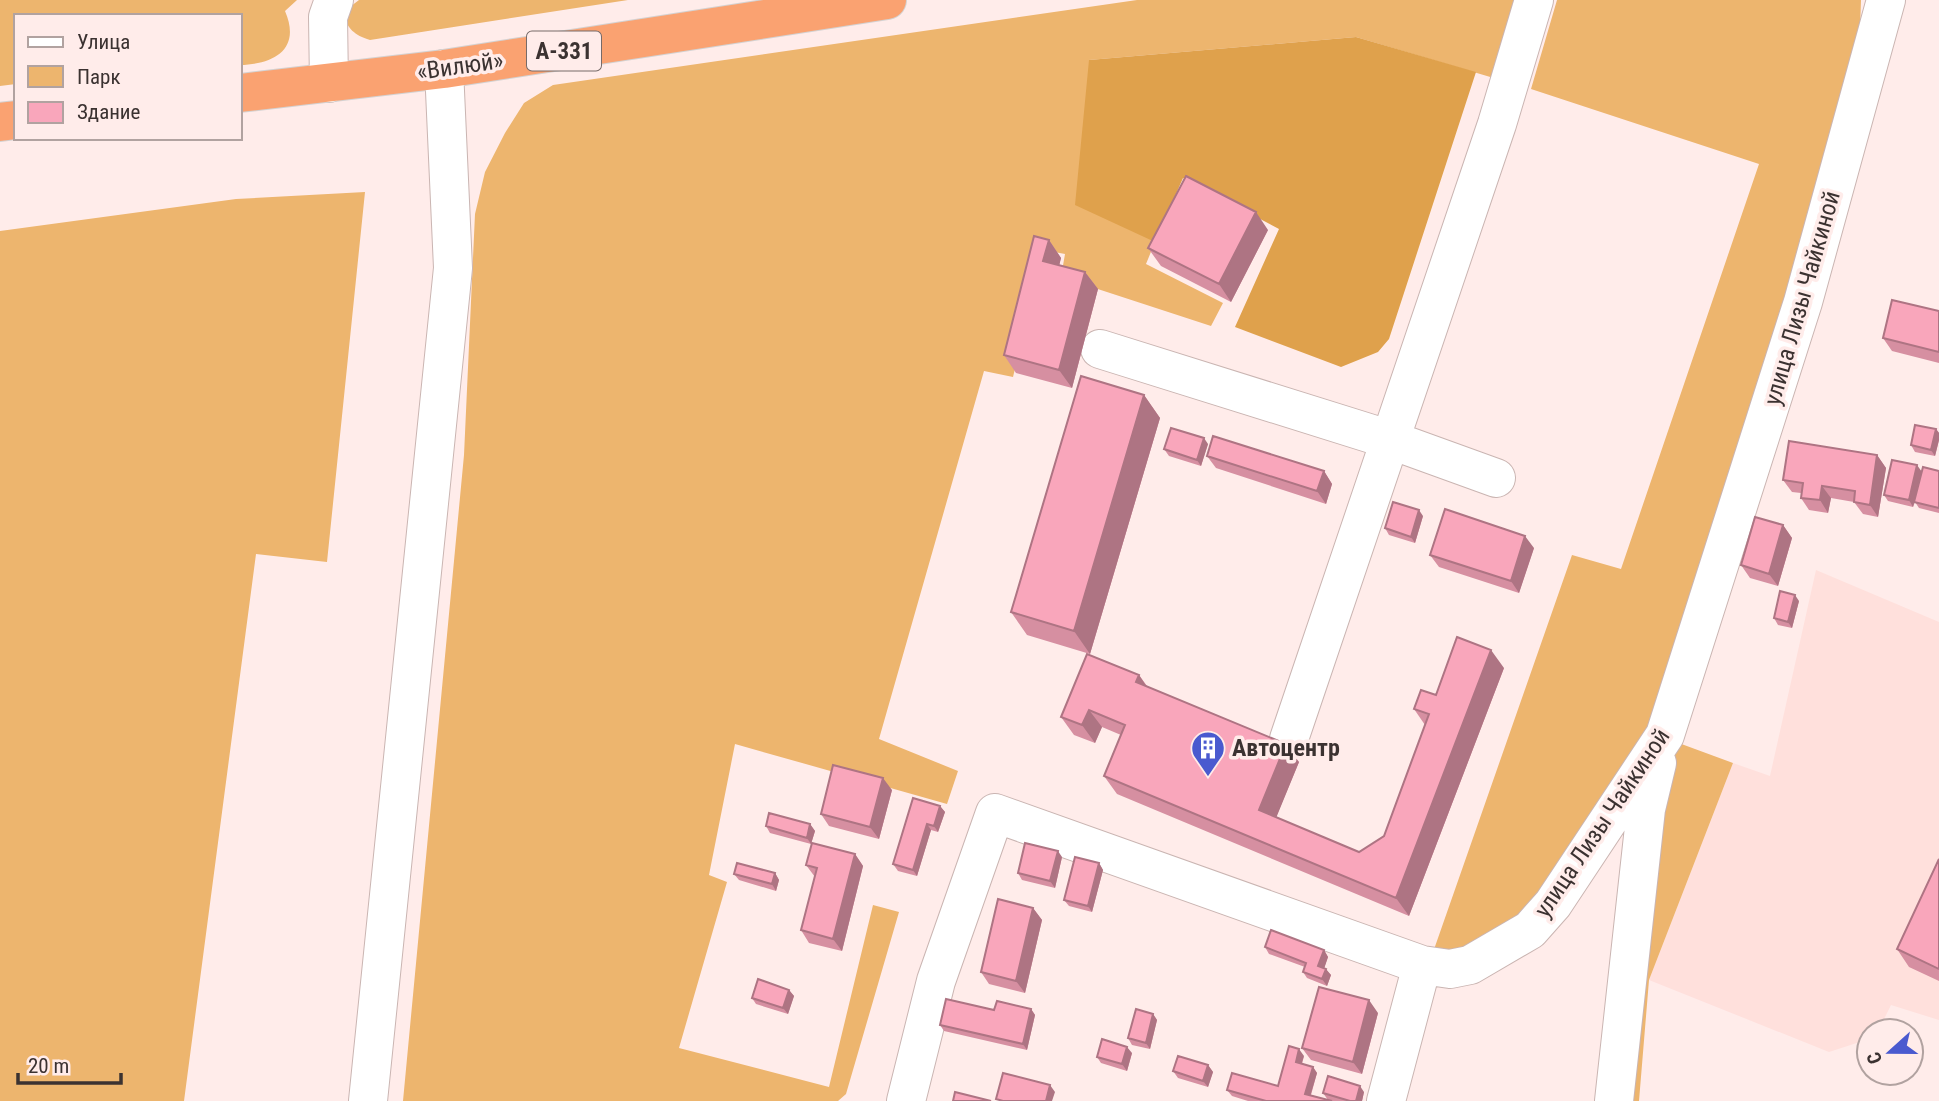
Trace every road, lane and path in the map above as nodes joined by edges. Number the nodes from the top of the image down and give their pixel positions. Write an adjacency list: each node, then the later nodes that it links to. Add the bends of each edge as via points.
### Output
1 (334, 0): 7 (street, via 328,17)
2 (887, 0): 5 (highway, «Вилюй» / А-331)
3 (1534, 0): 10 (street)
4 (1886, 0): 12 (street, улица Лизы Чайкиной, via 1803,302)
5 (790, 8): 6 (highway, «Вилюй» / А-331)
6 (444, 69): 7 (highway, «Вилюй» / А-331); 15 (street, via 453,268)
7 (329, 83): 8 (highway, «Вилюй» / А-331)
8 (242, 93)
9 (1100, 349): 10 (street)
10 (1391, 440): 11 (street); 13 (street)
11 (1496, 478)
12 (1665, 736): 14 (street, улица Лизы Чайкиной, via 1553,904 1530,930 1470,965 1450,970); 18 (street, via 1646,809)
13 (1289, 739)
14 (1422, 965): 16 (street, улица Лизы Чайкиной, via 995,813 936,981); 17 (street)
15 (368, 1101)
16 (906, 1101)
17 (1386, 1101)
18 (1614, 1101)

